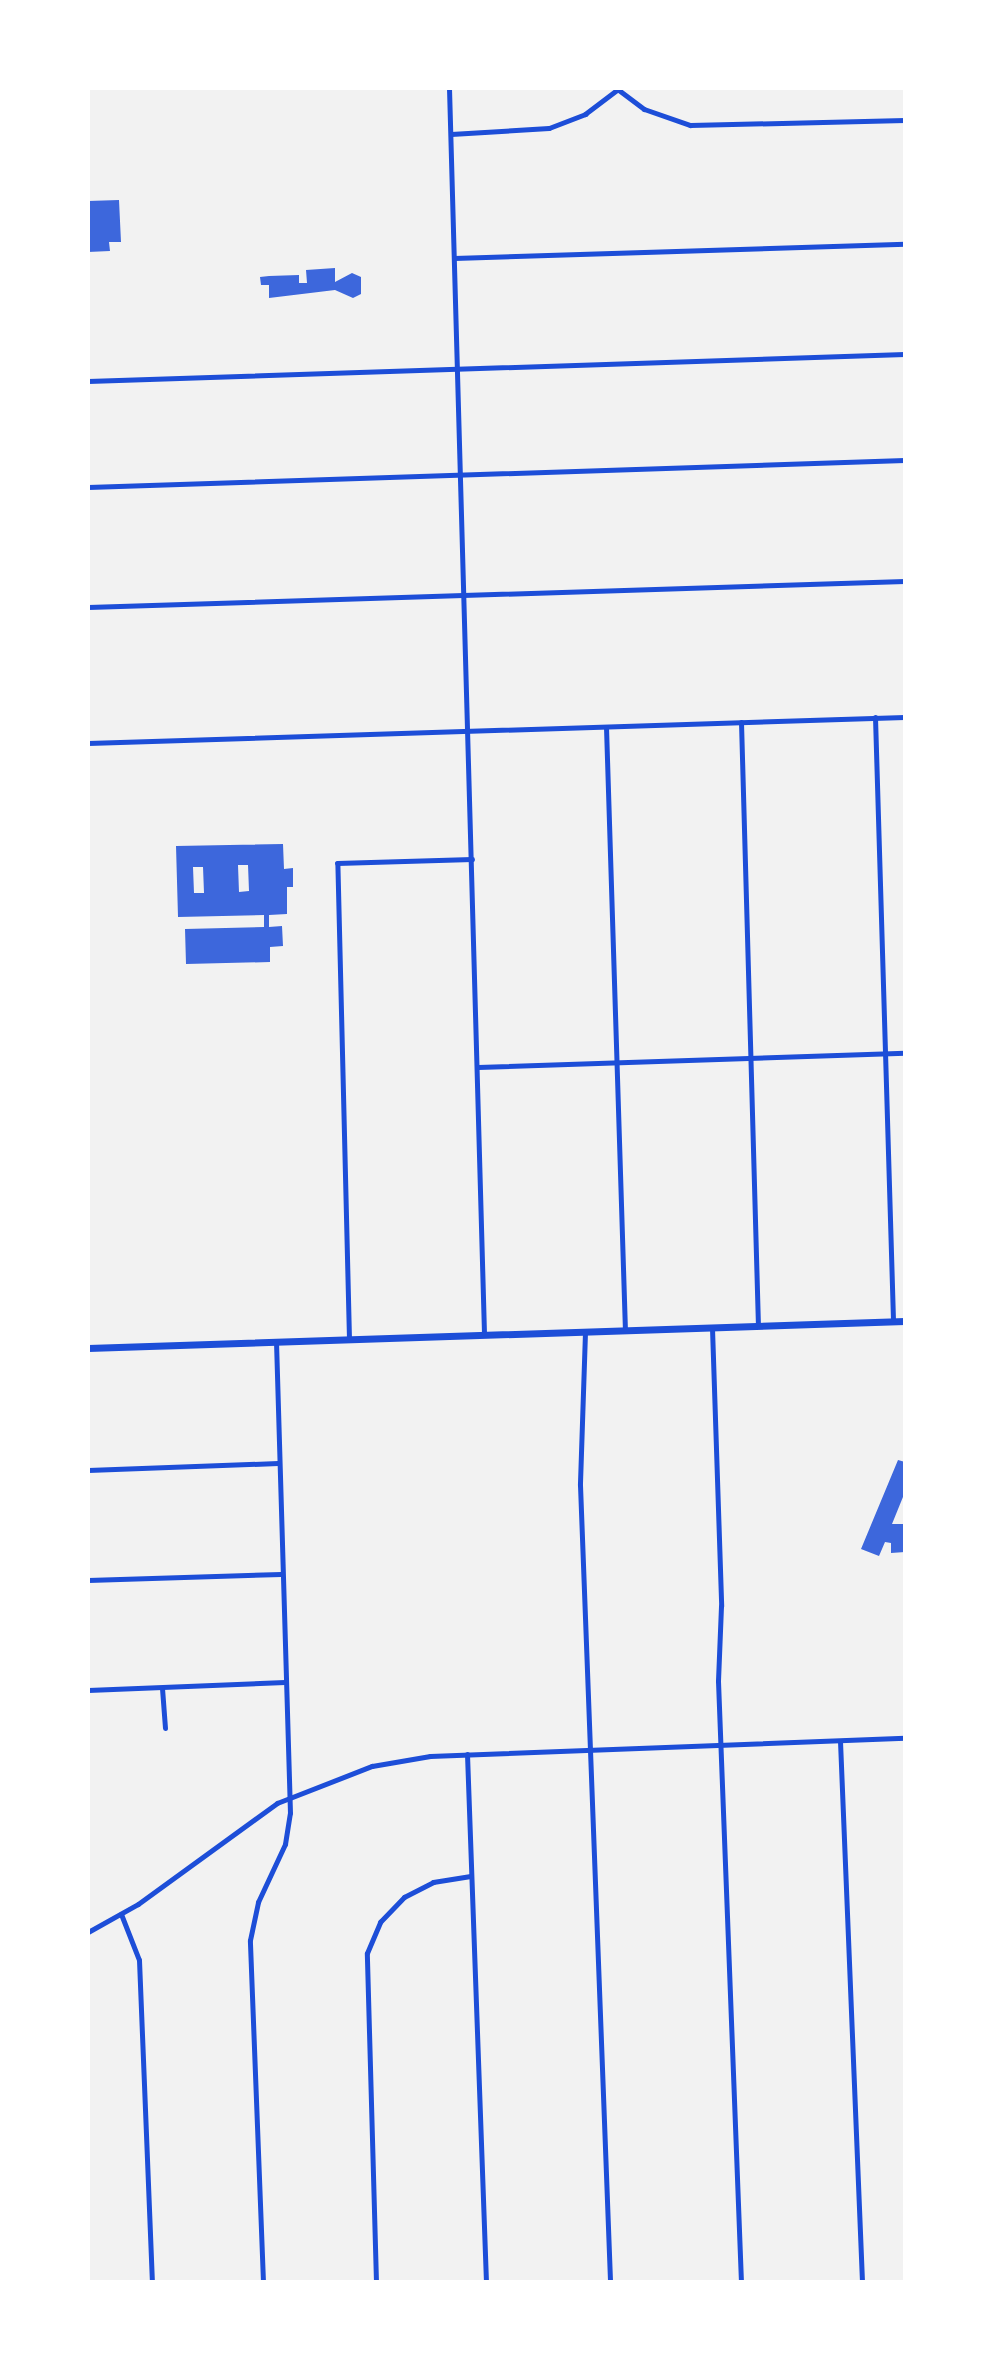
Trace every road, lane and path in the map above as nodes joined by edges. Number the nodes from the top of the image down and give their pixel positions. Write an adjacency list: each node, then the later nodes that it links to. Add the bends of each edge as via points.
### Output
1 (449, 88): 4 (street)
2 (617, 88): 3 (street, via 644,109 690,125); 4 (street, via 585,114 549,128)
3 (905, 120)
4 (451, 134): 6 (street)
5 (905, 244): 6 (street)
6 (454, 258): 8 (street)
7 (905, 354): 8 (street)
8 (457, 371): 9 (street); 11 (street)
9 (88, 381)
10 (905, 460): 11 (street)
11 (460, 477): 12 (street); 14 (street)
12 (88, 487)
13 (905, 581): 14 (street)
14 (464, 595): 15 (street); 20 (street)
15 (88, 607)
16 (875, 717): 17 (street); 18 (street); 23 (street)
17 (905, 717)
18 (741, 722): 19 (street); 25 (street)
19 (606, 727): 20 (street); 26 (street)
20 (468, 731): 21 (street); 22 (street)
21 (88, 743)
22 (472, 859): 27 (street); 35 (street, via 337,863)
23 (885, 1053): 24 (street); 25 (street); 28 (street)
24 (905, 1053)
25 (751, 1058): 26 (street); 30 (street)
26 (617, 1062): 27 (street); 32 (street)
27 (478, 1067): 34 (street)
28 (893, 1321): 29 (street); 30 (street)
29 (905, 1321)
30 (758, 1326): 31 (street)
31 (712, 1328): 32 (street); 48 (street)
32 (625, 1330): 33 (street)
33 (585, 1331): 34 (street); 49 (street, via 580,1462)
34 (484, 1335): 35 (street)
35 (349, 1339): 36 (street)
36 (276, 1342): 37 (street); 38 (street)
37 (88, 1348)
38 (278, 1463): 39 (street); 40 (street)
39 (88, 1470)
40 (281, 1574): 41 (street); 42 (street)
41 (88, 1580)
42 (285, 1682): 43 (street); 51 (street)
43 (162, 1688): 44 (street); 45 (street)
44 (88, 1690)
45 (165, 1728)
46 (905, 1738): 47 (street)
47 (840, 1741): 48 (street); 61 (street)
48 (720, 1745): 49 (street); 60 (street)
49 (590, 1750): 50 (street); 59 (street)
50 (467, 1754): 51 (street, via 372,1766); 52 (street)
51 (289, 1797): 53 (street, via 243,1824); 56 (street, via 285,1844 258,1902 250,1940)
52 (471, 1876): 57 (street, via 433,1882 404,1897 380,1922 367,1953); 58 (street)
53 (121, 1914): 54 (street); 55 (street, via 139,1960)
54 (88, 1932)
55 (152, 2282)
56 (263, 2282)
57 (376, 2282)
58 (486, 2282)
59 (610, 2282)
60 (741, 2282)
61 (862, 2282)

